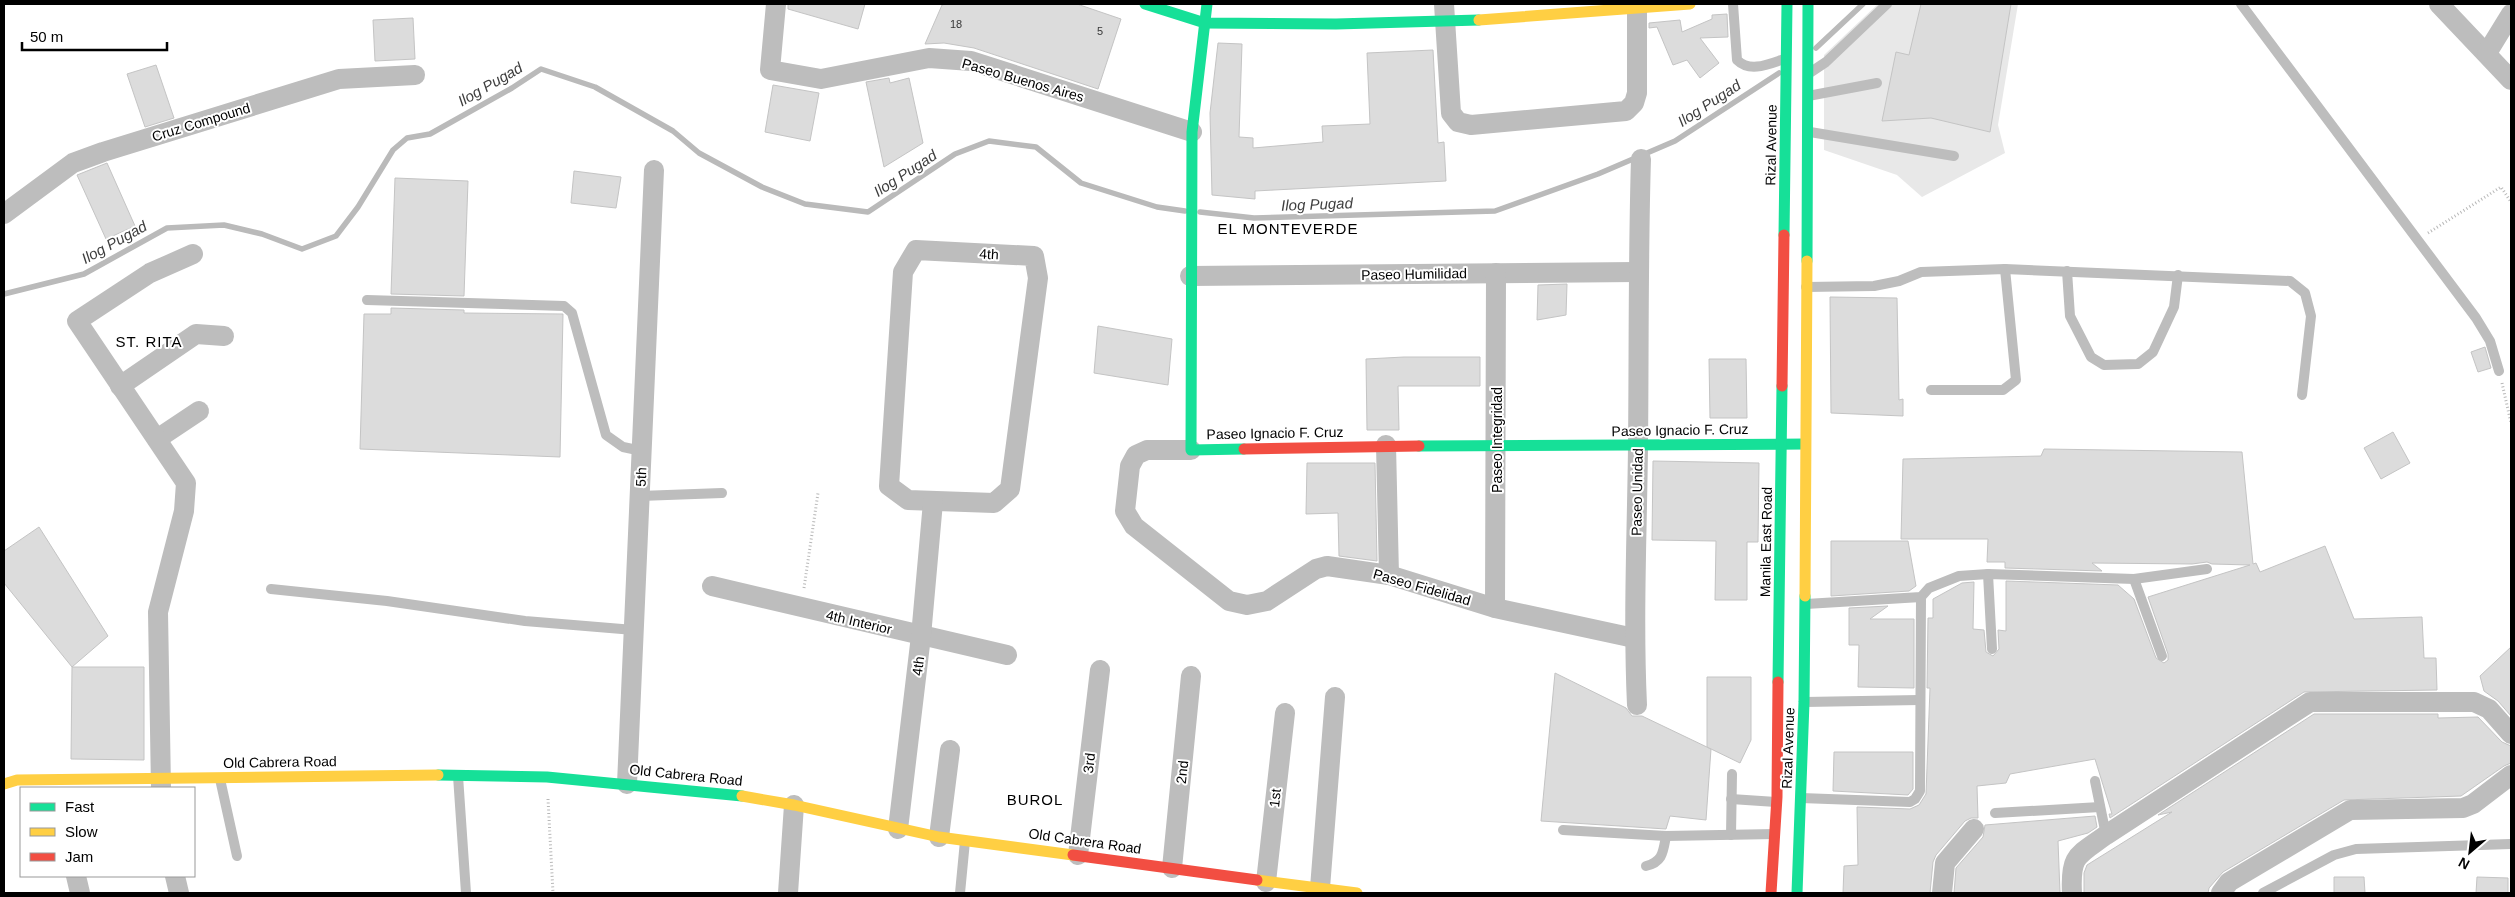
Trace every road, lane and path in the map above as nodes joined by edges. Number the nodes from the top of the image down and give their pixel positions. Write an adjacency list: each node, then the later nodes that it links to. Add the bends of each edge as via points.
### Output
1 (776, 4): 24 (street, Paseo Buenos Aires, via 770,70 821,79 929,58 971,61)
2 (1145, 4): 14 (street)
3 (1207, 4): 14 (street, Paseo Ignacio F. Cruz)
4 (1690, 4): 11 (street)
5 (1732, 4): 16 (lane, via 1737,60 1741,64 1759,67)
6 (1787, 4): 16 (street, Rizal Avenue)
7 (1808, 4): 18 (street)
8 (1887, 4): 18 (lane, via 1826,62)
9 (2241, 4): 30 (lane)
10 (2439, 4): 15 (street)
11 (1636, 5): 12 (street); 12 (street, via 1636,92 1634,103 1626,111 1471,125 1458,122 1451,113)
12 (1445, 13): 14 (street)
13 (2511, 14): 15 (street)
14 (1205, 23): 24 (street, Paseo Ignacio F. Cruz)
15 (2487, 53): 19 (street)
16 (1787, 60): 22 (street, Rizal Avenue)
17 (415, 75): 29 (street, Cruz Compound, via 339,79 103,152 73,163)
18 (1807, 75): 21 (street)
19 (2511, 80)
20 (1877, 84): 21 (lane)
21 (1806, 96): 23 (street)
22 (1786, 131): 23 (lane); 38 (street, Rizal Avenue)
23 (1806, 131): 25 (lane); 38 (street)
24 (1192, 132): 37 (street, Paseo Ignacio F. Cruz)
25 (1954, 156)
26 (1641, 159): 34 (street, Paseo Unidad)
27 (654, 170): 53 (street, 5th)
28 (2511, 202): 30 (path, via 2500,187)
29 (4, 214)
30 (2418, 239): 41 (lane, via 2476,318 2490,341)
31 (193, 254): 42 (street, via 150,273 77,321)
32 (2005, 269): 33 (lane); 38 (lane, via 1921,272 1874,286); 43 (lane, via 2016,380 2004,390)
33 (2067, 271): 36 (lane); 36 (lane, via 2070,316 2091,357 2104,365 2138,364 2154,352 2174,307)
34 (1637, 272): 35 (street, Paseo Humilidad); 51 (street, Paseo Unidad)
35 (1496, 273): 37 (street, Paseo Humilidad); 52 (street, Paseo Integridad)
36 (2178, 275): 44 (lane, via 2290,281 2305,293 2311,316)
37 (1190, 276): 54 (street, Paseo Ignacio F. Cruz)
38 (1795, 287): 48 (street, Manila East Road); 49 (street)
39 (367, 300): 53 (lane, via 564,306 572,313 606,435 623,447)
40 (224, 336): 42 (street, via 196,334)
41 (2499, 371): 46 (path)
42 (120, 386): 47 (street)
43 (1931, 390)
44 (2302, 394)
45 (199, 411): 47 (street)
46 (2511, 423)
47 (157, 439): 92 (street, via 186,484 184,511 158,612)
48 (1782, 444): 49 (street, Paseo Ignacio F. Cruz); 51 (street, Paseo Ignacio F. Cruz); 94 (street, Manila East Road)
49 (1806, 444): 66 (street)
50 (1386, 445): 52 (street, Paseo Ignacio F. Cruz); 54 (street, Paseo Ignacio F. Cruz); 61 (street)
51 (1638, 446): 52 (street, Paseo Ignacio F. Cruz); 71 (street, Paseo Unidad)
52 (1497, 447): 68 (street, Paseo Integridad)
53 (642, 450): 57 (street, 5th)
54 (1191, 450): 61 (street, Paseo Fidelidad, via 1147,450 1136,455 1130,466 1125,511 1134,526 1229,601 1248,605 1267,601 1316,569 1327,566)
55 (722, 493): 57 (lane)
56 (818, 494): 67 (path)
57 (640, 496): 69 (street, 5th)
58 (933, 502): 58 (street, 4th, via 994,503 1010,489 1038,278 1034,256 916,250 903,272 889,486 908,500); 70 (street, 4th)
59 (2207, 569): 62 (lane)
60 (1988, 574): 62 (lane); 65 (lane, via 1959,576 1929,588); 72 (lane)
61 (1389, 575): 68 (street, Paseo Fidelidad)
62 (2134, 579): 74 (lane)
63 (712, 586): 67 (street, 4th Interior)
64 (271, 589): 69 (lane, via 387,601 525,621)
65 (1921, 597): 66 (lane); 78 (lane)
66 (1805, 604): 79 (street, Rizal Avenue)
67 (801, 608): 70 (street, 4th Interior)
68 (1495, 608): 71 (street, Paseo Fidelidad)
69 (634, 630): 93 (street, 5th)
70 (921, 636): 73 (street, 4th Interior); 99 (street, 4th)
71 (1634, 638): 80 (street, Paseo Unidad)
72 (1992, 649)
73 (1007, 655)
74 (2162, 656)
75 (1100, 670): 109 (street, 3rd)
76 (1191, 676): 112 (street, 2nd)
77 (1335, 697): 116 (street)
78 (1919, 700): 79 (lane); 94 (lane, via 1920,792 1915,799 1910,802)
79 (1804, 702): 94 (street, Rizal Avenue)
80 (1638, 705)
81 (1285, 713): 115 (street, 1st)
82 (2511, 734): 104 (street, via 2489,709 2474,702 2310,702)
83 (950, 750): 105 (street)
84 (458, 774): 87 (street, Old Cabrera Road); 88 (street, Old Cabrera Road); 119 (lane)
85 (1732, 774): 95 (lane)
86 (2511, 774): 128 (street, via 2473,804 2463,808 2350,810 2229,882)
87 (547, 777): 93 (street, Old Cabrera Road); 120 (path)
88 (220, 778): 92 (street, Old Cabrera Road); 110 (lane)
89 (2094, 781): 97 (lane)
90 (4, 784): 91 (street, Old Cabrera Road, via 17,780)
91 (56, 784): 92 (street, Old Cabrera Road)
92 (161, 784)
93 (627, 784): 96 (street, Old Cabrera Road, via 723,793)
94 (1787, 798): 95 (lane); 102 (street, Rizal Avenue); 125 (street, Rizal Avenue)
95 (1731, 799): 103 (lane)
96 (794, 805): 99 (street, Old Cabrera Road); 121 (street)
97 (2100, 808): 98 (lane); 104 (lane)
98 (1995, 813)
99 (898, 829): 105 (street, Old Cabrera Road)
100 (1974, 829): 126 (street, via 1944,863)
101 (1563, 830): 106 (lane)
102 (1776, 834): 103 (lane); 124 (street, Rizal Avenue)
103 (1731, 835): 106 (lane)
104 (2106, 835): 127 (street, via 2074,861)
105 (939, 836): 107 (street, Old Cabrera Road)
106 (1666, 836): 111 (lane, via 1662,858 1656,864)
107 (965, 840): 109 (street, Old Cabrera Road); 122 (lane)
108 (2511, 844): 129 (lane, via 2356,849 2334,855)
109 (1078, 855): 112 (street, Old Cabrera Road)
110 (237, 856)
111 (1646, 866)
112 (1172, 868): 115 (street, Old Cabrera Road)
113 (76, 877): 117 (street)
114 (175, 877): 118 (street)
115 (1266, 882): 116 (street, Old Cabrera Road)
116 (1320, 888): 123 (street, Old Cabrera Road)
117 (80, 893)
118 (179, 893)
119 (466, 893)
120 (553, 893)
121 (788, 893)
122 (960, 893)
123 (1357, 893)
124 (1771, 893)
125 (1796, 893)
126 (1942, 893)
127 (2072, 893)
128 (2221, 893)
129 (2264, 893)

